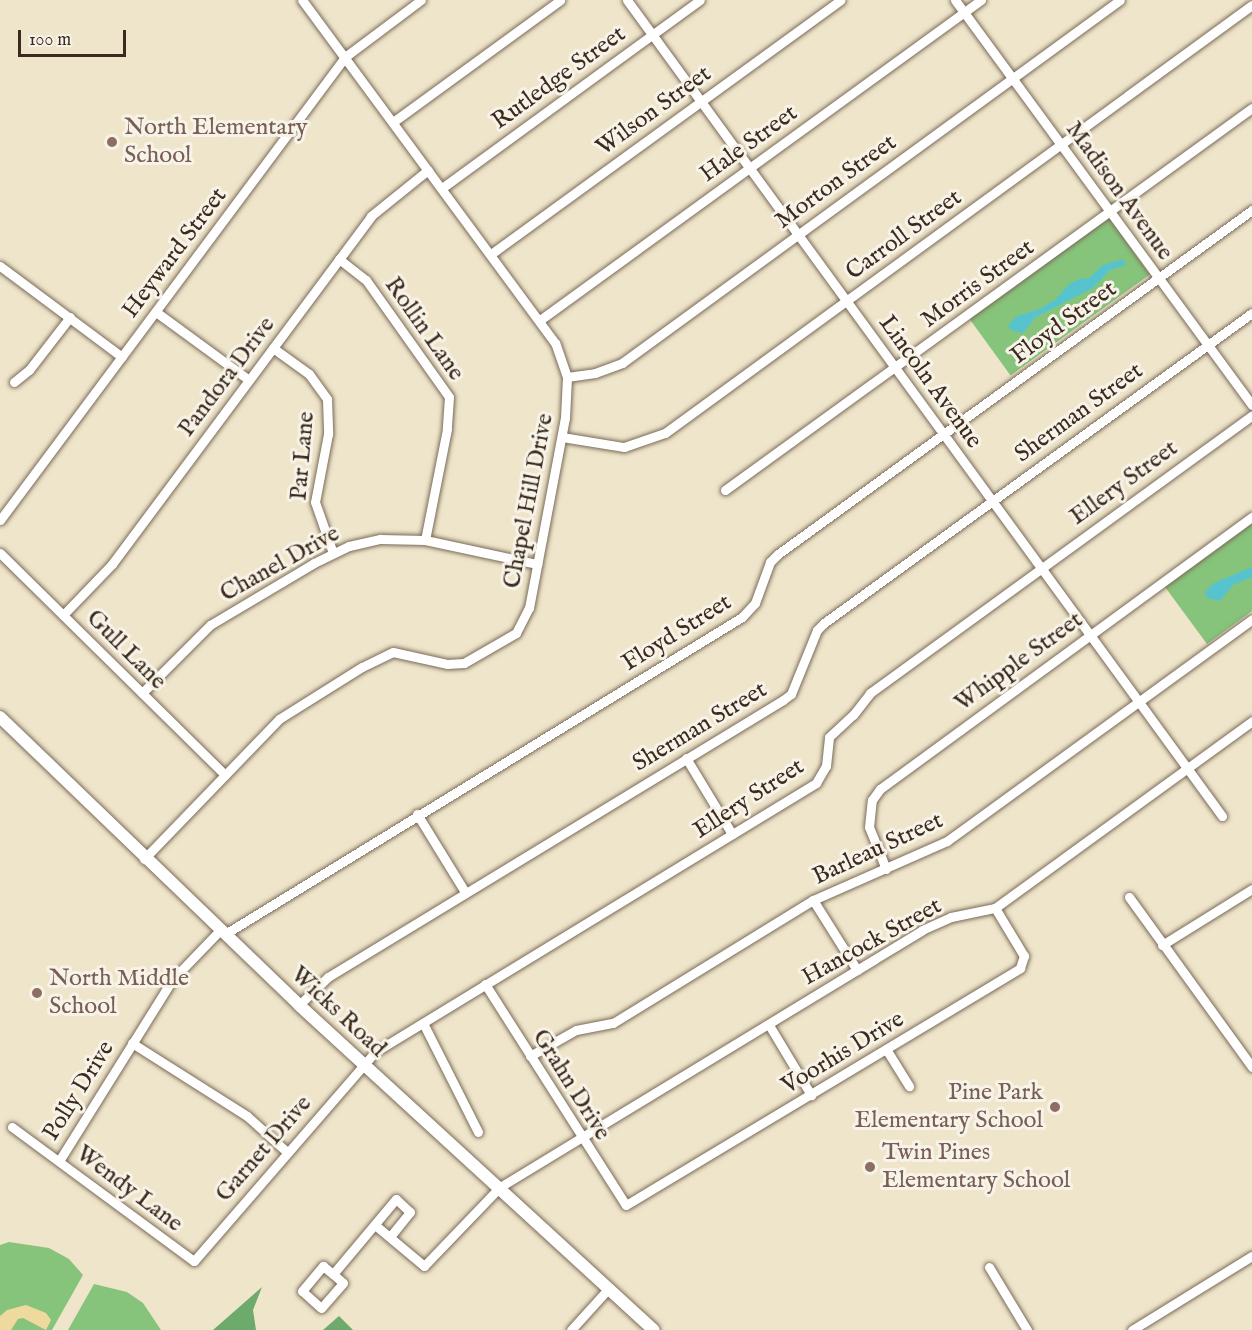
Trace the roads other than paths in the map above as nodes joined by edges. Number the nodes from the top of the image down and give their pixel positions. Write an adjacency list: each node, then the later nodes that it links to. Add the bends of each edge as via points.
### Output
1 (302, 0): 13 (street, Chapel Hill Drive)
2 (421, 0): 13 (street, Heyward Street)
3 (560, 0): 17 (street)
4 (627, 0): 12 (street, Lincoln Avenue)
5 (700, 0): 12 (street, Rutledge Street)
6 (840, 0): 15 (street, Wilson Street)
7 (955, 0): 11 (street, Madison Avenue)
8 (981, 0): 11 (street, Hale Street)
9 (1120, 0): 14 (street, Morton Street)
10 (1252, 5): 18 (street, Carroll Street)
11 (964, 13): 14 (street, Madison Avenue); 19 (street, Hale Street)
12 (651, 34): 15 (street, Lincoln Avenue); 21 (street, Rutledge Street)
13 (345, 57): 17 (street, Chapel Hill Drive); 30 (street, Heyward Street)
14 (1012, 79): 18 (street, Madison Avenue); 24 (street, Morton Street)
15 (701, 101): 19 (street, Lincoln Avenue); 25 (street, Wilson Street)
16 (1252, 108): 23 (street, Morris Street)
17 (393, 122): 20 (street, Chapel Hill Drive)
18 (1061, 146): 23 (street, Madison Avenue); 29 (street, Carroll Street)
19 (749, 168): 24 (street, Lincoln Avenue); 33 (street, Hale Street)
20 (428, 170): 21 (street, Chapel Hill Drive); 26 (street, Pandora Drive, via 382,205)
21 (442, 188): 25 (street, Chapel Hill Drive)
22 (1252, 210): 28 (street, Floyd Street)
23 (1110, 212): 28 (street, Madison Avenue); 37 (street, Morris Street)
24 (798, 234): 29 (street, Lincoln Avenue); 38 (street, Morton Street, via 622,363 595,373)
25 (491, 254): 33 (street, Chapel Hill Drive)
26 (339, 259): 35 (street, Pandora Drive); 49 (street, Rollin Lane, via 366,280 448,397 447,429)
27 (0, 266): 32 (street)
28 (1159, 279): 34 (street, Madison Avenue); 43 (street, Floyd Street)
29 (846, 301): 37 (street, Lincoln Avenue); 44 (street, Carroll Street, via 665,433 624,447)
30 (156, 312): 36 (street, Heyward Street); 39 (street)
31 (1252, 313): 34 (street, Sherman Street)
32 (70, 317): 36 (street); 40 (street, via 29,370)
33 (540, 320): 38 (street, Chapel Hill Drive, via 555,343)
34 (1208, 344): 41 (street, Madison Avenue); 46 (street, Sherman Street)
35 (273, 348): 39 (street, Pandora Drive); 50 (street, Par Lane, via 309,374 327,399 328,434 315,502)
36 (122, 357): 48 (street, Heyward Street)
37 (895, 367): 43 (street, Lincoln Avenue); 45 (street, Morris Street)
38 (567, 377): 44 (street, Chapel Hill Drive)
39 (249, 380): 54 (street, Pandora Drive, via 99,580)
40 (14, 382)
41 (1252, 405)
42 (1252, 415): 53 (street, Ellery Street)
43 (944, 433): 46 (street, Lincoln Avenue); 64 (street, Floyd Street, via 770,562 755,603 742,617)
44 (562, 437): 52 (street, Chapel Hill Drive)
45 (725, 490)
46 (993, 500): 53 (street, Lincoln Avenue); 61 (street, Sherman Street, via 824,622 817,630 791,694)
47 (1252, 517): 56 (street, Whipple Street)
48 (0, 520)
49 (425, 540): 50 (street, Chanel Drive, via 381,539); 52 (street, Chanel Drive)
50 (333, 553): 57 (street, Chanel Drive, via 210,625)
51 (0, 554): 54 (street, Gull Lane)
52 (537, 564): 63 (street, Chapel Hill Drive, via 529,608 516,633 464,663 447,664 403,653 382,656 279,719)
53 (1042, 568): 56 (street, Lincoln Avenue); 66 (street, Ellery Street, via 870,693 854,716 829,737 826,766 816,783)
54 (63, 615): 57 (street, Gull Lane)
55 (1252, 619): 58 (street, Barleau Street)
56 (1090, 635): 58 (street, Lincoln Avenue); 68 (street, Whipple Street, via 880,789 868,813 869,827)
57 (142, 693): 63 (street, Gull Lane)
58 (1139, 702): 62 (street, Lincoln Avenue); 68 (street, Barleau Street, via 966,828)
59 (0, 717): 67 (main road, Wicks Road)
60 (1252, 721): 62 (street, Hancock Street)
61 (686, 758): 66 (street); 70 (street, Sherman Street)
62 (1188, 769): 65 (street, Lincoln Avenue); 73 (street, Hancock Street)
63 (225, 775): 67 (street, Chapel Hill Drive)
64 (417, 814): 70 (street); 74 (street, Floyd Street)
65 (1222, 816)
66 (732, 834): 77 (street, Ellery Street)
67 (144, 858): 74 (main road, Wicks Road)
68 (886, 869): 72 (street, Barleau Street)
69 (1252, 889): 75 (street)
70 (465, 892): 78 (street, Sherman Street, via 328,976)
71 (1129, 897): 75 (street)
72 (813, 900): 76 (street); 83 (street, Barleau Street, via 613,1023 576,1030)
73 (995, 908): 76 (street, Hancock Street, via 938,922); 82 (street, Voorhis Drive, via 1024,963)
74 (223, 931): 78 (main road, Wicks Road); 81 (street, Polly Drive, via 172,980)
75 (1162, 945): 85 (street)
76 (857, 970): 80 (street, Hancock Street)
77 (485, 984): 79 (street, Ellery Street); 83 (street, Grahn Drive)
78 (299, 1005): 84 (main road, Wicks Road)
79 (423, 1023): 84 (street, Ellery Street); 89 (street)
80 (769, 1024): 87 (street); 90 (street, Hancock Street)
81 (132, 1043): 91 (street, via 247,1116); 92 (street, Polly Drive)
82 (886, 1049): 86 (street); 87 (street, Voorhis Drive)
83 (530, 1056): 90 (street, Grahn Drive)
84 (363, 1063): 91 (street, Garnet Drive); 93 (main road, Wicks Road)
85 (1252, 1067)
86 (909, 1086)
87 (811, 1095): 94 (street, Voorhis Drive)
88 (12, 1127): 92 (street, Wendy Lane)
89 (478, 1132)
90 (581, 1138): 93 (street, Hancock Street); 94 (street, Grahn Drive)
91 (287, 1152): 98 (street, Garnet Drive)
92 (58, 1161): 98 (street, Wendy Lane)
93 (500, 1186): 96 (street, Hancock Street, via 424,1266); 101 (main road, Wicks Road)
94 (626, 1205)
95 (375, 1225): 96 (street); 96 (street, via 396,1199 410,1212); 100 (street)
96 (390, 1237)
97 (1252, 1256): 105 (street)
98 (194, 1261)
99 (989, 1267): 104 (street)
100 (333, 1274): 100 (street, via 343,1283 321,1308 302,1291 323,1266)
101 (609, 1288): 102 (street); 103 (main road, Wicks Road)
102 (572, 1330)
103 (654, 1330)
104 (1028, 1330)
105 (1132, 1330)

